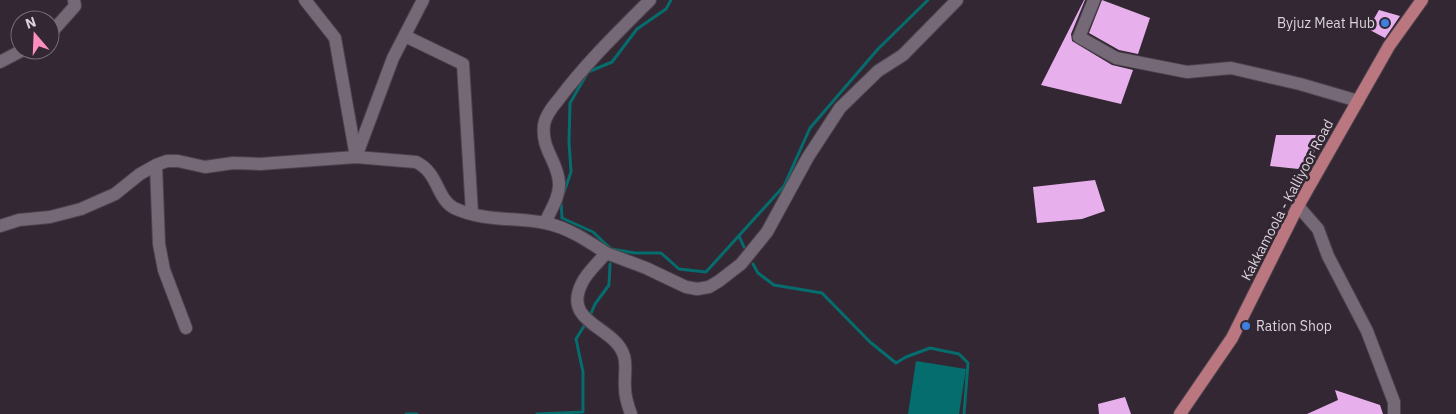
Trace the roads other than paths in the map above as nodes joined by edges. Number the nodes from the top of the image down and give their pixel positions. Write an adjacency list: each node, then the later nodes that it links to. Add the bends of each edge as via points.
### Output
1 (74, 0): 8 (street, via 75,6)
2 (305, 0): 11 (street, via 335,38)
3 (423, 0): 9 (street)
4 (650, 0): 15 (street, via 578,73 544,123 543,140 560,184)
5 (957, 0): 17 (street, via 903,55 878,70 840,108 808,157 767,232 741,264 719,281 709,287 686,287)
6 (1094, 0): 10 (street, via 1079,37 1116,58 1187,72 1231,68)
7 (1422, 0): 10 (main road, Kakkamoola - Kalliyoor Road, via 1389,46)
8 (60, 23)
9 (405, 36): 11 (street, via 393,58); 14 (street, via 463,64)
10 (1358, 101): 13 (main road, Kakkamoola - Kalliyoor Road)
11 (356, 157): 12 (street, via 233,163 205,168 178,161); 14 (street, via 416,162 432,175 444,198 453,207)
12 (156, 165): 16 (street, via 115,194 81,209); 18 (street, via 164,270)
13 (1298, 206): 20 (main road, Kakkamoola - Kalliyoor Road, via 1232,338); 21 (street, via 1318,229 1328,256 1367,331 1394,402)
14 (472, 213): 15 (street)
15 (545, 223): 17 (street, via 567,230)
16 (0, 226)
17 (606, 253): 19 (street, via 582,282 579,310 587,322 618,345 624,356 625,387)
18 (186, 328)
19 (631, 414)
20 (1180, 414)
21 (1394, 414)

